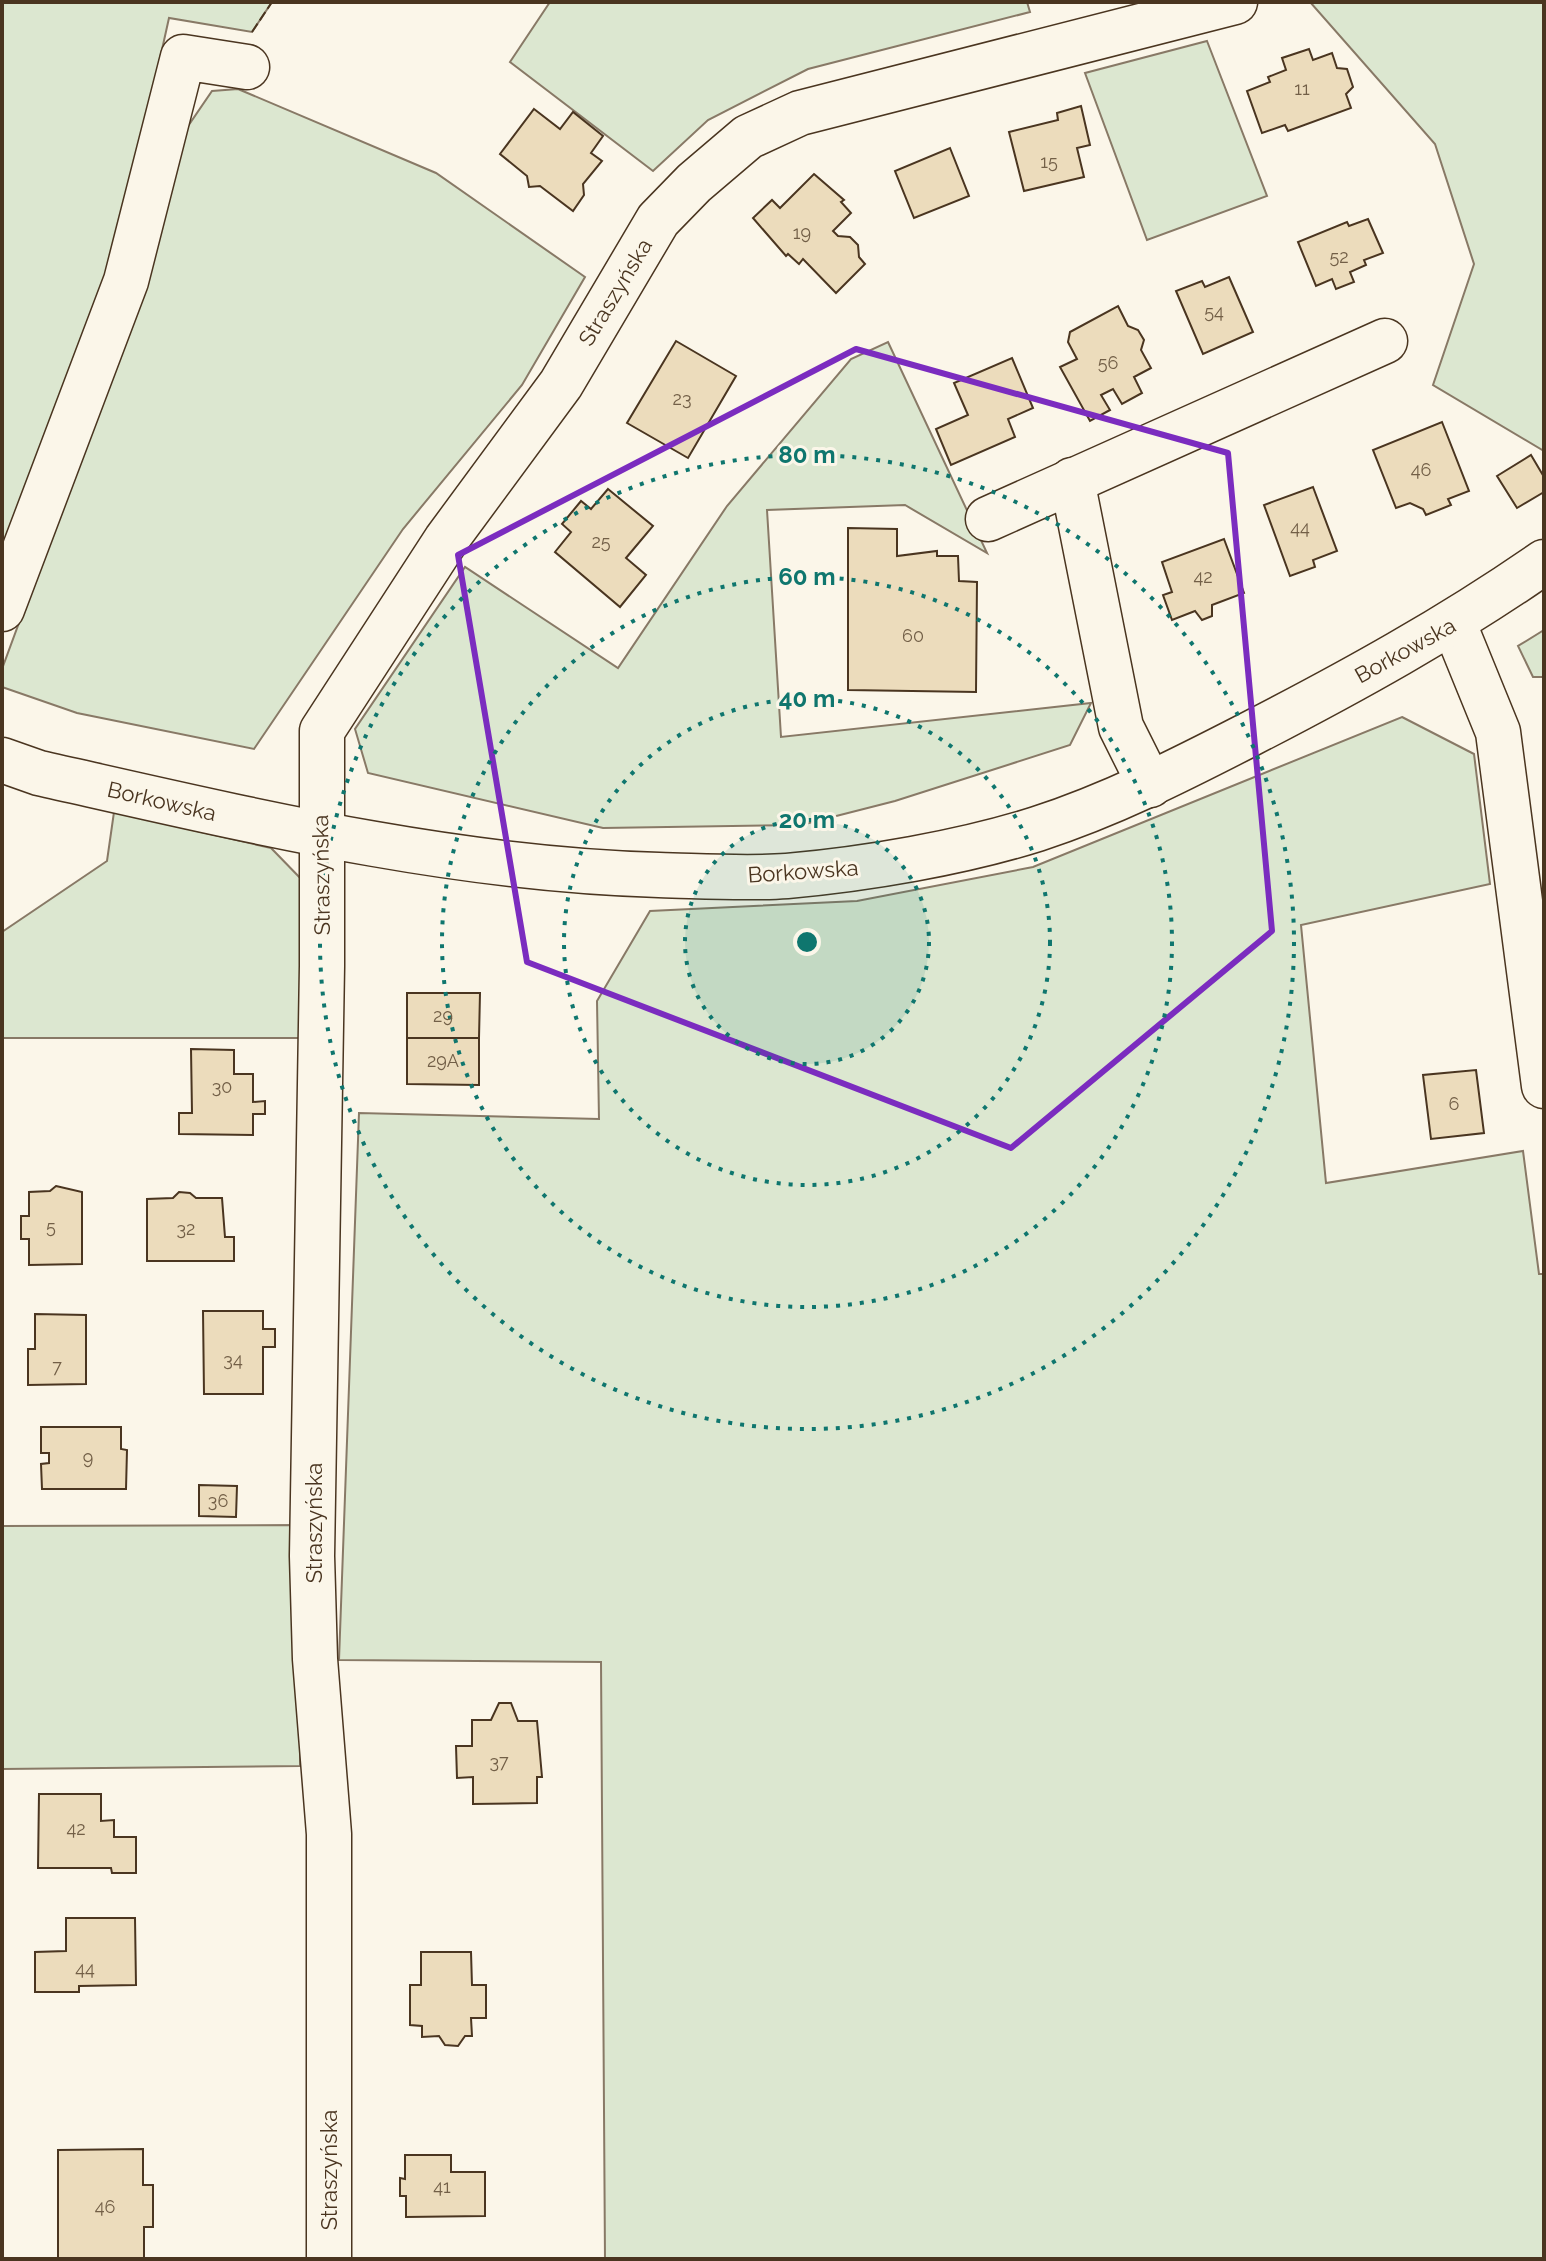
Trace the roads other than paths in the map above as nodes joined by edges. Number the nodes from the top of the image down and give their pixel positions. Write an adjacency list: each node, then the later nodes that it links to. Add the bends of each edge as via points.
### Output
1 (1235, 2): 11 (street, Straszyńska, via 800,113 748,137 694,183 658,220 561,384 446,540 322,731)
2 (247, 67): 7 (street, via 183,57 126,281)
3 (1385, 341): 4 (street)
4 (1072, 480): 5 (street); 10 (street, via 1121,727)
5 (988, 519)
6 (1544, 562): 8 (street, Borkowska)
7 (2, 609)
8 (1454, 624): 10 (street, Borkowska); 12 (street, via 1498,732)
9 (2, 760): 11 (street, Borkowska, via 39,773)
10 (1150, 785): 11 (street, Borkowska, via 1036,829 887,864 784,876 606,874 429,856)
11 (320, 836): 13 (street, Straszyńska, via 312,1556 329,1834)
12 (1544, 1086)
13 (329, 2259)

